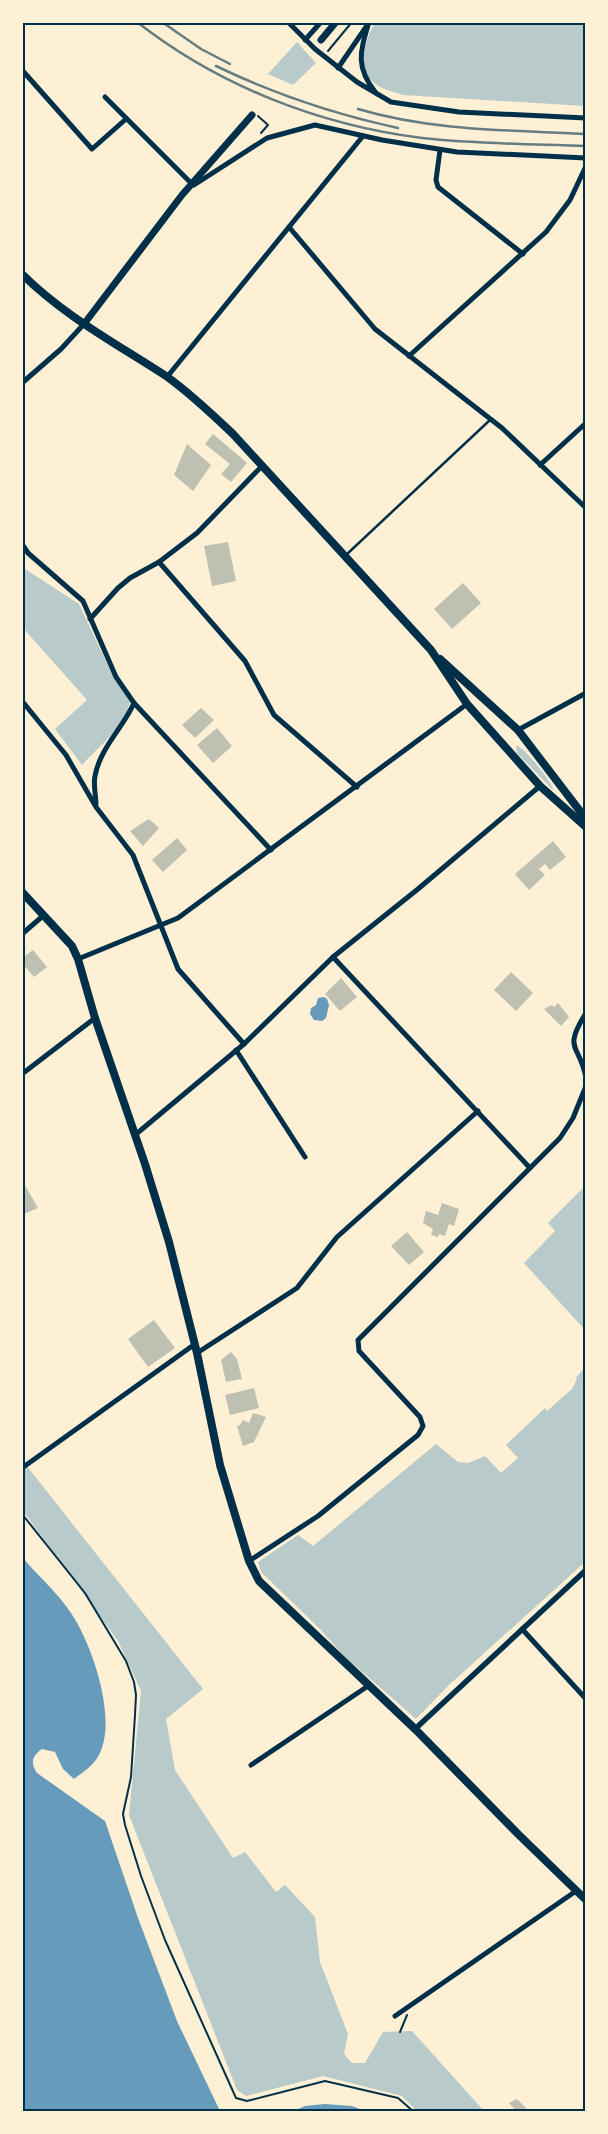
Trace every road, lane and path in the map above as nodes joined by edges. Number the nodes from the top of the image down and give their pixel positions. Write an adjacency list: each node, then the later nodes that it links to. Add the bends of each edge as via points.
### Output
1 (288, 22): 6 (street)
2 (321, 22): 6 (street)
3 (336, 22): 7 (main road)
4 (352, 22): 8 (path)
5 (369, 22): 9 (street); 10 (street)
6 (305, 40): 8 (street)
7 (321, 40)
8 (323, 56): 10 (street)
9 (360, 65): 12 (street, via 355,74); 14 (street, via 366,79)
10 (338, 68): 12 (street)
11 (22, 70): 17 (street, via 92,149)
12 (345, 73): 14 (street)
13 (105, 97): 17 (street)
14 (382, 98): 16 (street, via 403,105 450,111)
15 (254, 114): 19 (path, via 268,125 258,136); 23 (main road)
16 (586, 118)
17 (126, 119): 23 (street)
18 (363, 136): 19 (street, via 315,126 274,134); 20 (street); 24 (street)
19 (258, 142): 23 (street)
20 (440, 150): 21 (street); 25 (street, via 438,188)
21 (586, 158)
22 (586, 166): 25 (street, via 564,208 546,232)
23 (189, 186): 27 (main road)
24 (289, 227): 28 (street, via 373,328); 29 (street)
25 (523, 254): 28 (street)
26 (22, 274): 27 (main road)
27 (84, 324): 29 (main road); 30 (street)
28 (409, 356): 31 (street)
29 (167, 377): 34 (main road, via 201,404)
30 (22, 383)
31 (491, 419): 33 (street); 38 (lane)
32 (586, 423): 33 (street)
33 (540, 464): 35 (street)
34 (263, 465): 38 (main road); 40 (street, via 197,533)
35 (586, 508)
36 (22, 544): 37 (street)
37 (28, 553): 39 (street); 41 (street, via 83,601)
38 (345, 556): 42 (main road)
39 (22, 558)
40 (159, 562): 41 (street, via 124,583); 49 (street, via 245,661 274,715)
41 (90, 619): 45 (street, via 116,677)
42 (430, 650): 46 (main road); 47 (main road)
43 (586, 693): 47 (street)
44 (22, 701): 50 (street, via 66,756)
45 (134, 703): 50 (street, via 107,746 95,777); 53 (street)
46 (467, 704): 48 (main road); 49 (street)
47 (518, 730): 51 (main road)
48 (540, 786): 52 (main road); 58 (street)
49 (357, 787): 53 (street)
50 (96, 806): 56 (street, via 133,855)
51 (586, 819)
52 (586, 827)
53 (271, 850): 56 (street, via 178,918)
54 (22, 892): 55 (main road)
55 (44, 915): 57 (street); 59 (main road, via 72,946)
56 (161, 926): 59 (street); 62 (street, via 178,969)
57 (22, 934)
58 (333, 957): 62 (street); 67 (street)
59 (78, 959): 61 (main road)
60 (586, 1013): 65 (street, via 577,1027 573,1043)
61 (95, 1018): 64 (street); 68 (main road)
62 (244, 1044): 63 (street)
63 (236, 1050): 68 (street); 69 (street)
64 (22, 1074)
65 (586, 1078)
66 (586, 1086): 70 (street, via 574,1118 560,1138)
67 (478, 1111): 70 (street); 72 (street, via 337,1237 297,1288)
68 (135, 1135): 71 (main road, via 169,1242)
69 (305, 1157)
70 (530, 1168): 75 (street, via 358,1340 359,1351 420,1417 423,1426 418,1435 318,1516)
71 (195, 1344): 72 (main road); 73 (street)
72 (197, 1353): 75 (main road, via 220,1466)
73 (22, 1468)
74 (22, 1514): 87 (path, via 85,1593 126,1661 134,1682 135,1715 131,1777 123,1814 125,1825 165,1940 236,2098 247,2101 325,2081 398,2098)
75 (249, 1561): 78 (main road, via 259,1581)
76 (586, 1570): 77 (street)
77 (522, 1629): 79 (street); 80 (street)
78 (368, 1686): 80 (main road); 81 (street)
79 (586, 1699)
80 (415, 1729): 82 (main road)
81 (251, 1765)
82 (576, 1891): 83 (main road); 84 (street)
83 (586, 1900)
84 (406, 2008): 85 (street); 86 (path, via 407,2016)
85 (395, 2016)
86 (400, 2032)
87 (414, 2112)

